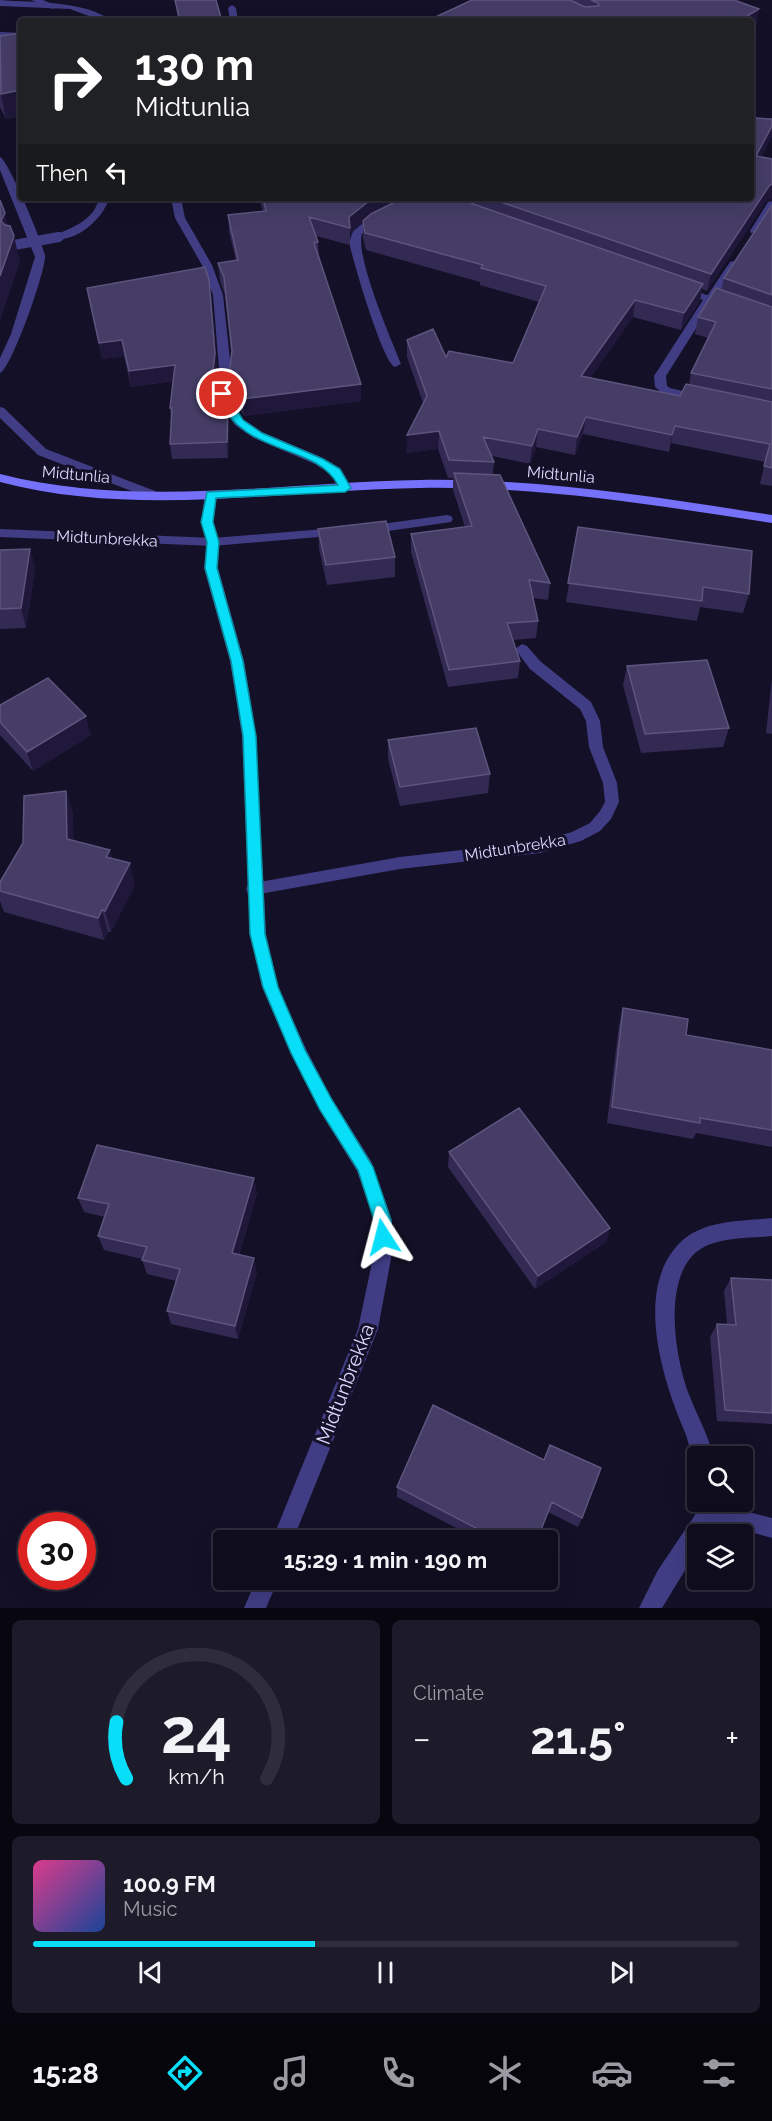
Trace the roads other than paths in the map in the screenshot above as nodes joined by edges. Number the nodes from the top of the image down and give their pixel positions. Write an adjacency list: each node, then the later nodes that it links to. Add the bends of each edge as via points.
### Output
1 (35, 0): 3 (street)
2 (0, 3): 3 (street)
3 (53, 6): 5 (street, via 91,12)
4 (232, 8): 6 (street)
5 (102, 18)
6 (234, 18)
7 (0, 35): 8 (street)
8 (18, 36)
9 (754, 118): 10 (street)
10 (772, 131)
11 (0, 160): 12 (street)
12 (18, 200)
13 (19, 201): 25 (street, via 40,257 17,334)
14 (103, 201): 19 (street, bridge, via 90,221 75,231)
15 (177, 201): 29 (street, via 180,218 207,265 218,295 225,369 222,394 226,405 239,422 258,435 336,471)
16 (772, 204): 18 (street)
17 (395, 214): 24 (street, via 362,228 355,242)
18 (752, 237)
19 (14, 245)
20 (740, 255): 22 (street)
21 (677, 287): 22 (street)
22 (710, 298): 23 (street); 26 (street, via 660,376 661,387 671,393)
23 (741, 309)
24 (394, 364)
25 (0, 370)
26 (716, 402)
27 (0, 411): 30 (street, Midtunlia, via 42,452)
28 (0, 478): 30 (street, Midtunlia, via 72,493)
29 (345, 488): 31 (street, Midtunlia); 33 (street, Midtunlia, via 505,485 637,498)
30 (151, 494): 31 (street, Midtunlia)
31 (211, 495): 35 (street, Midtunbrekka, via 207,522)
32 (447, 519): 35 (street, Midtunbrekka)
33 (772, 519)
34 (0, 533): 35 (street, Midtunbrekka)
35 (213, 542): 37 (street, Midtunbrekka, via 211,568 237,661 249,736)
36 (522, 649): 37 (street, Midtunbrekka, via 535,665 586,706 593,721 596,747 610,783 612,802 595,827 540,847 400,863)
37 (254, 889): 43 (street, Midtunbrekka, via 258,934 270,987 326,1105 365,1167 383,1220 383,1253 368,1329)
38 (772, 1227): 39 (street, via 714,1233 690,1245 678,1259 668,1286 665,1326 677,1389)
39 (699, 1446)
40 (706, 1512): 46 (street)
41 (724, 1512): 42 (street)
42 (772, 1528)
43 (287, 1530)
44 (263, 1590): 45 (street)
45 (255, 1608)
46 (650, 1608)

